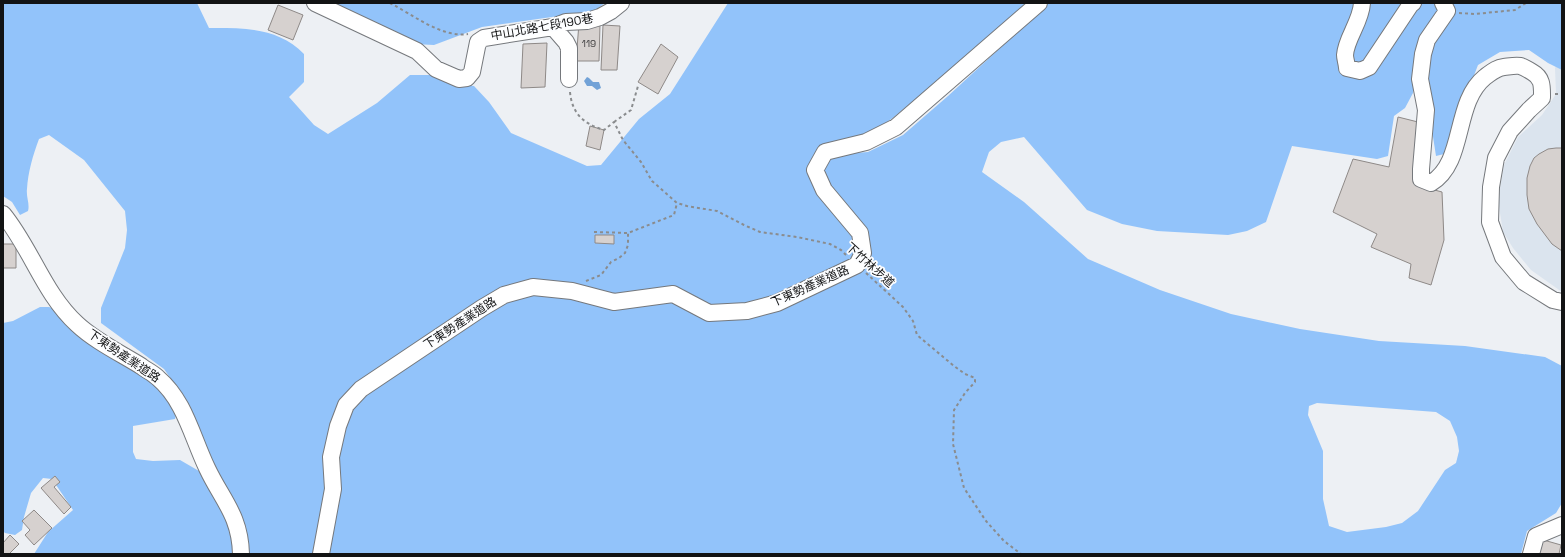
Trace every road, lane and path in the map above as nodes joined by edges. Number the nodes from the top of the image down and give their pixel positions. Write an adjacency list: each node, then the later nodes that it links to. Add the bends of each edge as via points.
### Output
1 (315, 3): 9 (street, 中山北路七段190巷, via 417,51 436,68 459,79 466,78 472,72 478,42 484,38)
2 (390, 3): 10 (path, via 445,33 458,36)
3 (622, 3): 9 (street, 中山北路七段190巷, via 600,17 587,21 566,22)
4 (1039, 3): 20 (street, 下東勢產業道路, via 896,127 866,142 825,152 815,170 824,190 860,233 864,253)
5 (1362, 3): 6 (street, via 1362,12 1345,56 1348,68 1360,72 1369,67)
6 (1413, 3)
7 (1526, 3): 8 (path, via 1515,10 1475,14)
8 (1445, 7): 14 (street, via 1427,40 1423,54 1420,79 1426,110 1421,179 1431,183 1450,162 1464,110 1478,82 1496,68 1521,65 1538,75)
9 (553, 28): 11 (street, via 569,48)
10 (474, 34)
11 (569, 78): 15 (path, via 570,97 579,117 590,126 604,130)
12 (638, 86): 15 (path, via 631,110)
13 (1562, 94): 14 (path)
14 (1549, 96): 22 (street, via 1529,110 1510,131 1496,158 1491,187 1490,222 1503,257 1524,282 1553,300)
15 (614, 122): 16 (path, 下竹林步道, via 623,140 652,181)
16 (677, 203): 19 (path, via 674,215); 20 (path, 下竹林步道, via 717,211 760,232 830,244 841,250)
17 (3, 214): 24 (street, 下東勢產業道路, via 13,226 57,300 77,324 158,377 173,393 207,469 237,523)
18 (594, 232): 19 (path)
19 (628, 233): 21 (path, via 625,252 611,262 601,275)
20 (857, 265): 25 (street, 下東勢產業道路, via 777,303 747,311 709,313 672,294 614,302 572,291 533,287 504,295 361,390 346,405 338,426 332,457 333,489); 26 (path, 下竹林步道, via 903,307 918,335 954,366 975,378 975,382 954,410 954,444 964,488 986,521 1004,541)
21 (585, 281)
22 (1562, 302)
23 (1562, 524): 27 (street, via 1536,536)
24 (242, 554)
25 (320, 554)
26 (1021, 554)
27 (1531, 554)

